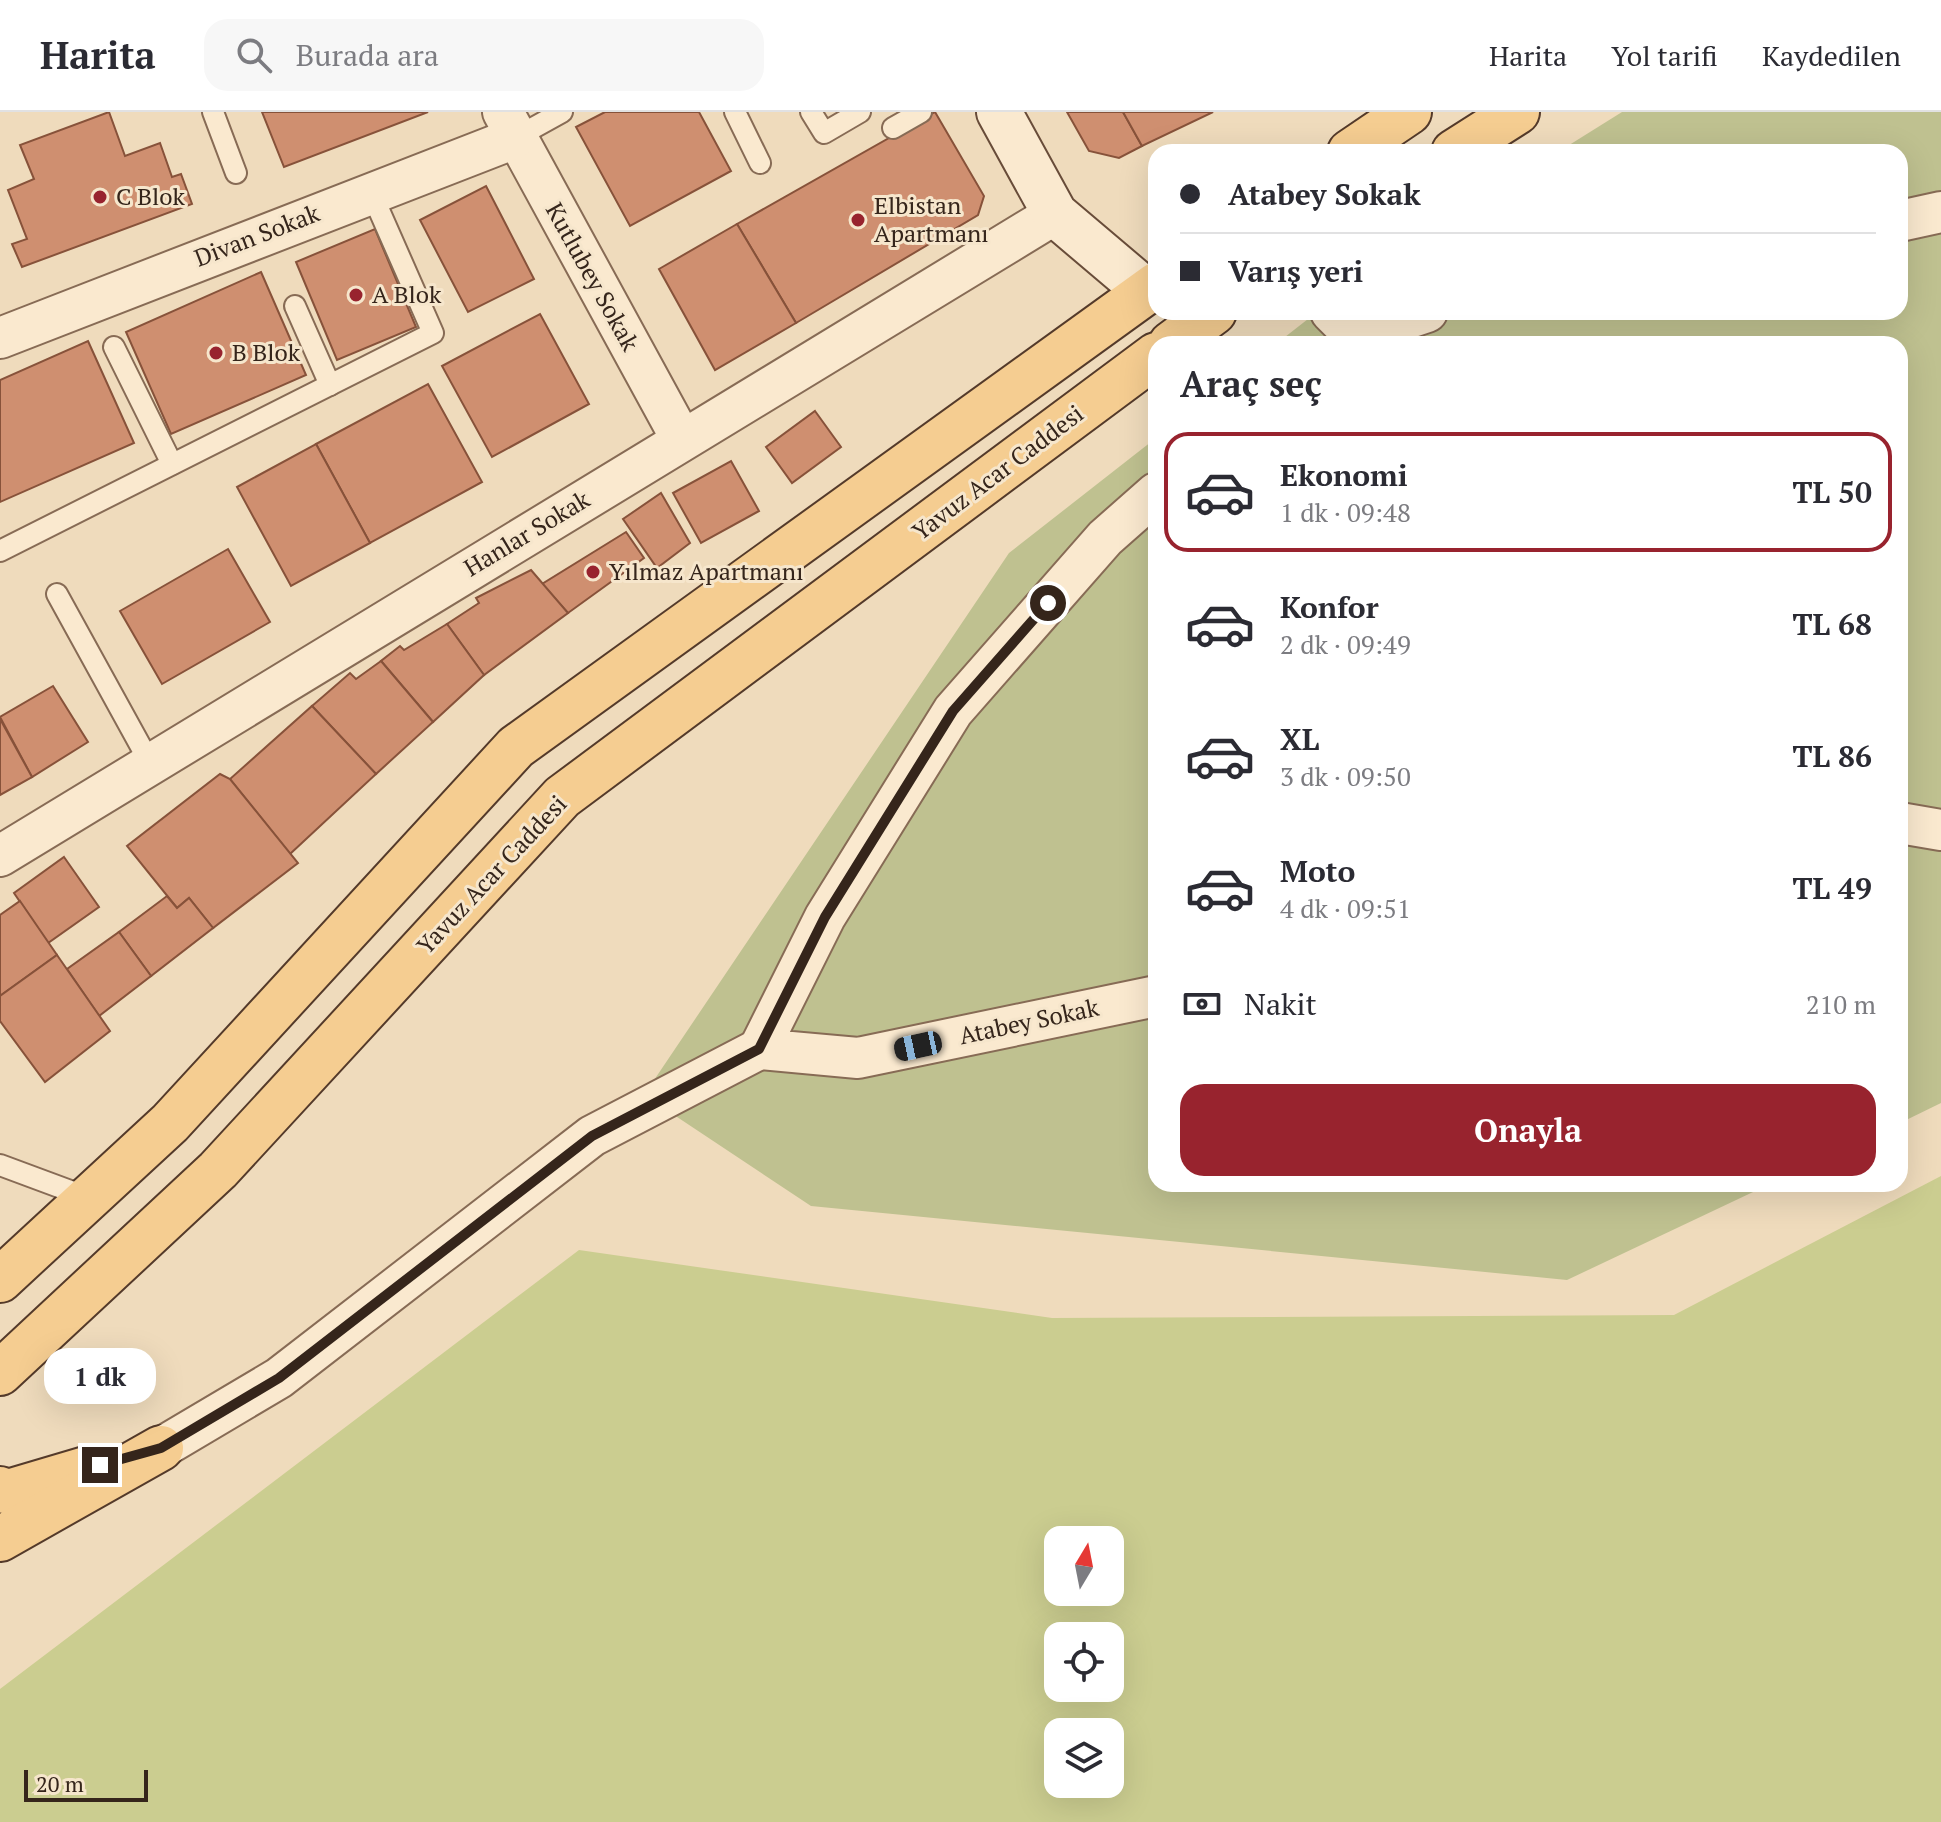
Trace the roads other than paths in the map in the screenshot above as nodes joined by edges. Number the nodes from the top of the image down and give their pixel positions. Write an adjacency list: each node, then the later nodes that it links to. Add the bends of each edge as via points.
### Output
1 (213, 112): 15 (lane)
2 (562, 112): 10 (lane)
3 (735, 112): 14 (lane)
4 (811, 112): 5 (lane, via 824,133)
5 (860, 112)
6 (921, 112): 11 (lane)
7 (999, 112): 18 (main road)
8 (1409, 112): 12 (main road)
9 (1517, 112): 13 (main road)
10 (509, 125): 16 (street, Divan Sokak); 31 (street, Kutlubey Sokak)
11 (893, 128)
12 (1362, 144)
13 (1467, 144)
14 (760, 163)
15 (236, 173)
16 (371, 192): 27 (street, Divan Sokak); 30 (lane, via 433,333)
17 (1941, 212): 19 (street)
18 (1055, 214): 20 (main road); 31 (street, Hanlar Sokak)
19 (1908, 219)
20 (1148, 287)
21 (1148, 291): 43 (main road, via 516,747 170,1123)
22 (295, 306): 30 (lane)
23 (1203, 320): 26 (main road)
24 (1392, 320): 25 (street)
25 (1343, 331)
26 (1182, 336)
27 (0, 338)
28 (114, 347): 32 (lane)
29 (1148, 361): 45 (main road, Yavuz Acar Caddesi, via 562,797 218,1170)
30 (330, 385): 32 (lane)
31 (682, 440): 36 (street, Hanlar Sokak)
32 (172, 464): 34 (lane)
33 (1148, 500): 41 (street, via 1105,538 953,711 825,917)
34 (0, 550)
35 (57, 594): 36 (lane)
36 (150, 763): 39 (street, Hanlar Sokak)
37 (1908, 824): 38 (street)
38 (1941, 830)
39 (0, 856)
40 (1148, 998): 41 (street, Atabey Sokak, via 858,1058)
41 (759, 1049): 46 (street, via 592,1136 279,1378)
42 (0, 1165): 43 (lane)
43 (89, 1198): 44 (main road)
44 (0, 1280)
45 (0, 1373)
46 (161, 1448): 47 (main road, via 8,1492); 48 (main road)
47 (0, 1489)
48 (0, 1539)

